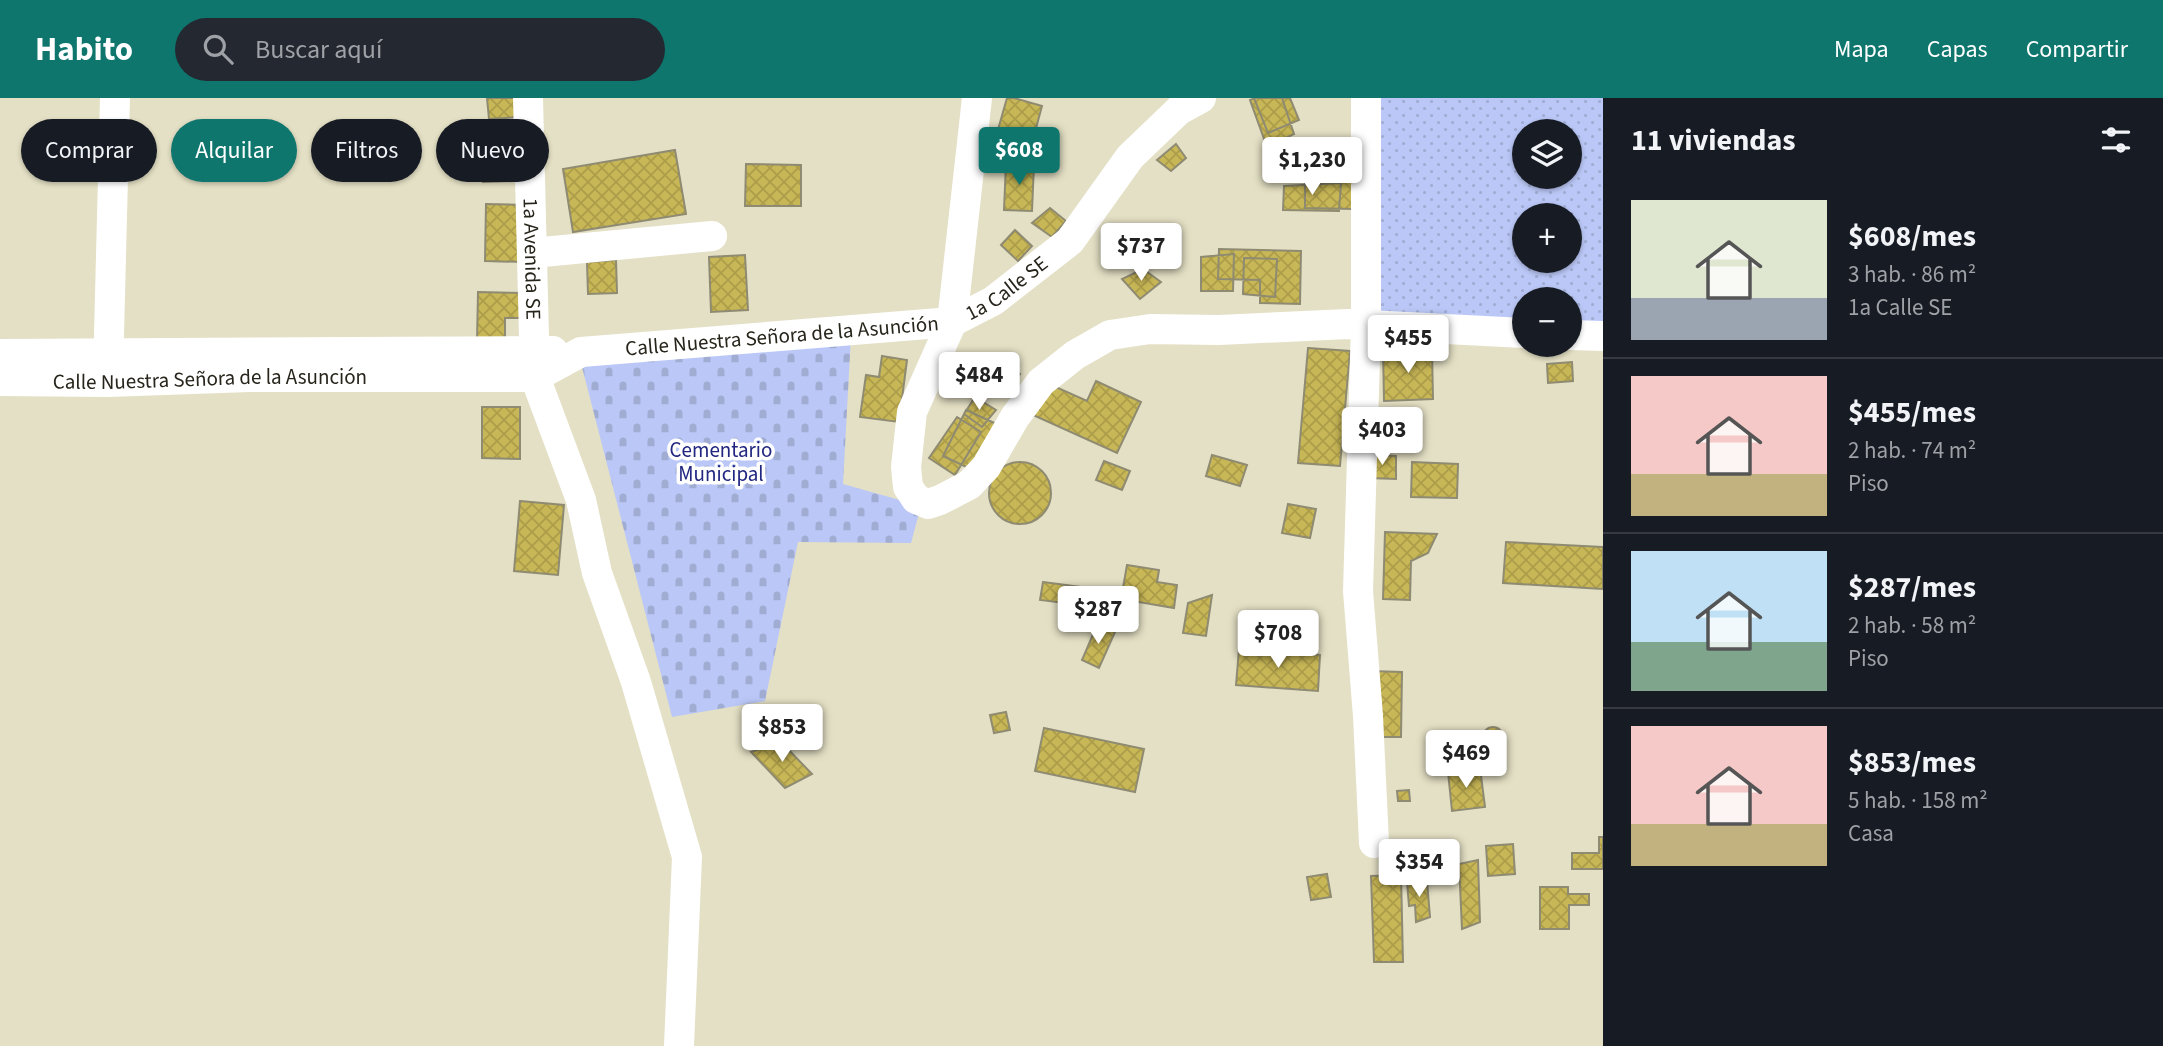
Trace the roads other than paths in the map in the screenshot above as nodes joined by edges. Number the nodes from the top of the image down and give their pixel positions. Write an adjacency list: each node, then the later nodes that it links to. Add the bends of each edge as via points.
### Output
1 (115, 98): 15 (street)
2 (528, 98): 7 (street, 1a Avenida SE)
3 (977, 98): 8 (street)
4 (1201, 98): 8 (street, 1a Calle SE, via 1179,110 1130,157 1070,241 993,301)
5 (1366, 98): 9 (street)
6 (712, 236): 7 (street)
7 (532, 253): 14 (street, 1a Avenida SE)
8 (952, 322): 9 (street, Calle Nuestra Señora de la Asunción, via 912,412 908,487 916,499 928,504 969,485 986,467 1015,416 1041,383 1075,355 1110,335 1150,329); 14 (street, Calle Nuestra Señora de la Asunción, via 581,352)
9 (1366, 325): 10 (street, Calle Nuestra Señora de la Asunción); 17 (street, via 1359,591)
10 (1512, 332)
11 (1582, 335): 12 (street)
12 (1603, 336)
13 (0, 354): 15 (street, Calle Nuestra Señora de la Asunción)
14 (534, 364): 15 (street, Calle Nuestra Señora de la Asunción, via 262,377); 18 (street, 1a Avenida SE, via 581,500 597,573 636,682 687,857)
15 (108, 368): 16 (street, Calle Nuestra Señora de la Asunción)
16 (0, 381)
17 (1374, 843)
18 (679, 1046)

